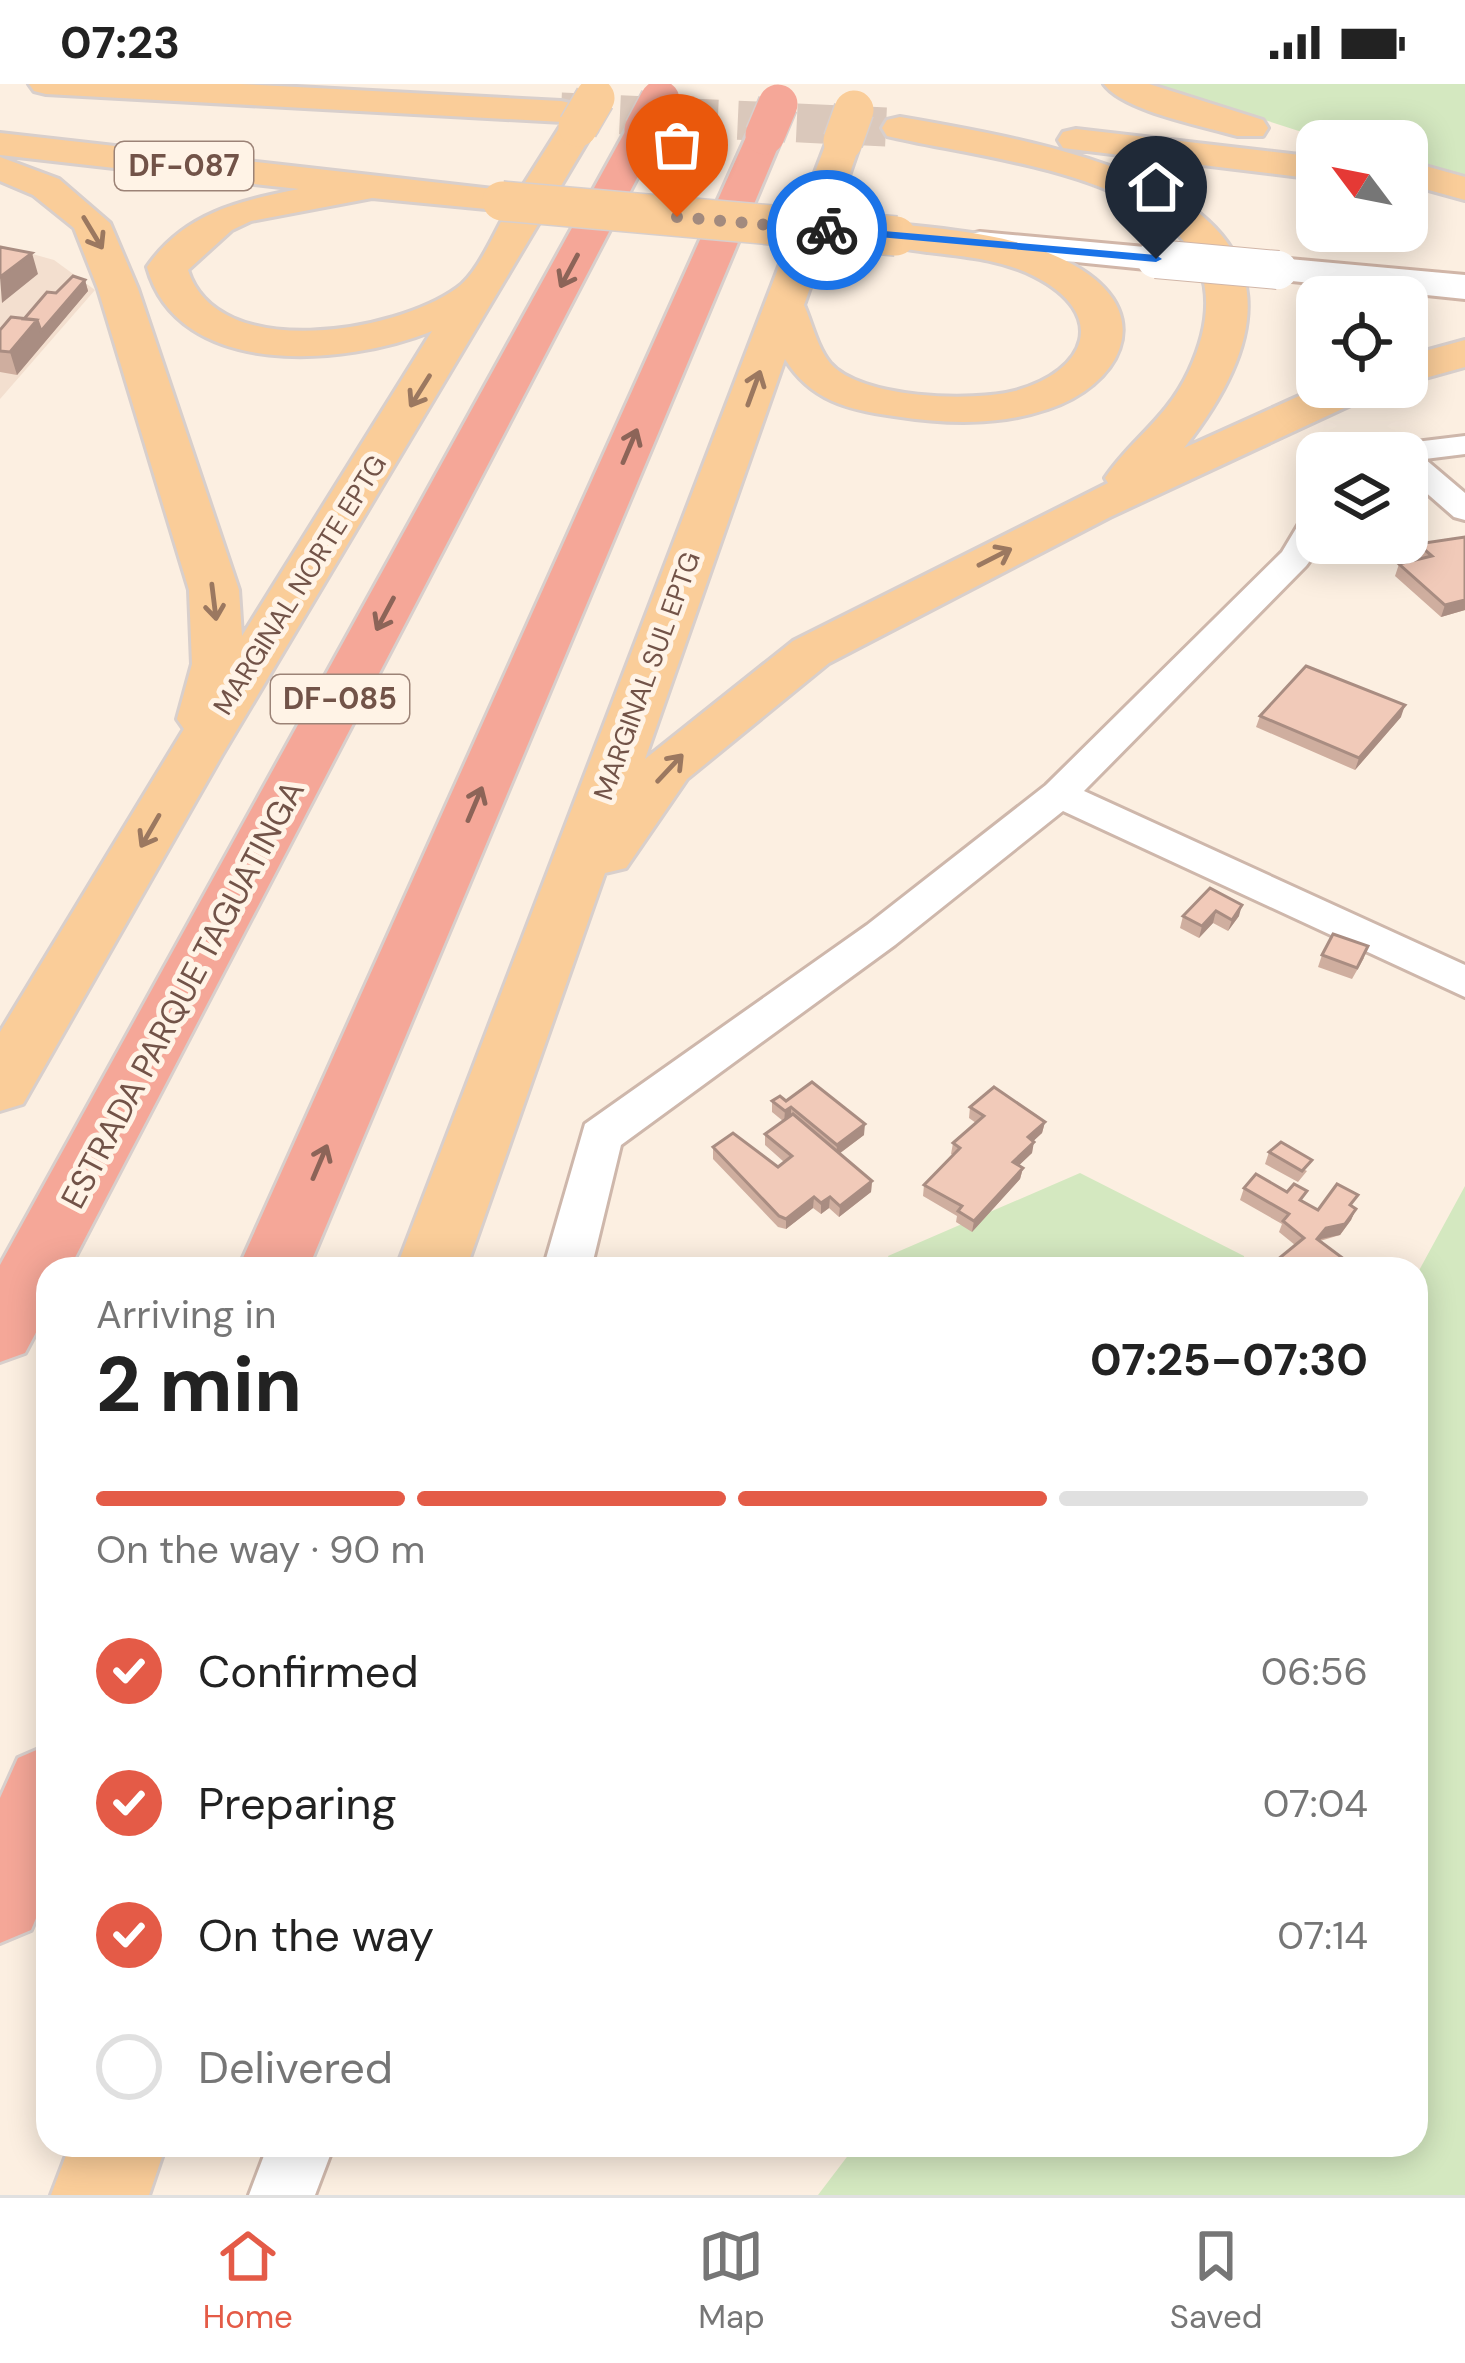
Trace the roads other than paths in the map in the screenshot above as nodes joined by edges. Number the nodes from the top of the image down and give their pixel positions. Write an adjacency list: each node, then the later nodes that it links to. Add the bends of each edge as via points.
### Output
1 (46, 84): 6 (main road, DF-087)
2 (386, 84): 6 (main road)
3 (1121, 84): 9 (main road)
4 (584, 105): 6 (main road, DF-087); 19 (main road, MARGINAL NORTE EPTG)
5 (657, 105): 38 (highway, ESTRADA PARQUE TAGUATINGA / DF-085, one-way to 38)
6 (445, 106)
7 (776, 108): 35 (highway, one-way to 7)
8 (869, 118): 11 (main road); 20 (main road, MARGINAL SUL EPTG); 27 (main road, via 1091,168 1154,195 1194,225 1229,280 1228,325 1207,381 1165,447)
9 (1296, 140)
10 (0, 144): 14 (main road, DF-087)
11 (1296, 166)
12 (0, 168): 30 (main road, one-way to 30, via 46,187 91,223 118,289 214,590 218,664)
13 (1428, 179): 16 (main road)
14 (369, 187): 17 (main road, DF-087, bridge); 19 (main road, via 273,202 218,222 167,267 178,304 233,334 318,341 374,337)
15 (1428, 187): 16 (main road)
16 (1465, 192)
17 (980, 243): 18 (main road, bridge); 20 (main road, via 1080,290 1106,329 1088,367 1019,402 972,410 891,403 853,394 815,371)
18 (1465, 287)
19 (481, 292): 30 (main road, MARGINAL NORTE EPTG, one-way to 30)
20 (784, 306): 32 (main road, MARGINAL SUL EPTG, one-way to 20)
21 (1465, 353): 22 (main road)
22 (1428, 364)
23 (1309, 408): 27 (main road)
24 (1465, 445): 25 (street)
25 (1428, 449)
26 (1428, 478): 28 (street)
27 (1093, 507): 32 (main road, one-way to 27, via 668,766 812,652)
28 (1465, 510)
29 (1296, 556): 31 (street)
30 (195, 755): 34 (main road, MARGINAL NORTE EPTG, one-way to 34)
31 (1059, 794): 33 (street); 37 (street, via 881,935 601,1136)
32 (552, 930): 36 (main road, MARGINAL SUL EPTG)
33 (1465, 982)
34 (0, 1087)
35 (278, 1257)
36 (435, 1257)
37 (570, 1257)
38 (18, 1290): 39 (highway, ESTRADA PARQUE TAGUATINGA / DF-085)
39 (0, 1332)
40 (36, 1816): 41 (highway)
41 (0, 1899)
42 (114, 2157): 44 (main road)
43 (296, 2157): 45 (street)
44 (100, 2195)
45 (282, 2195)

